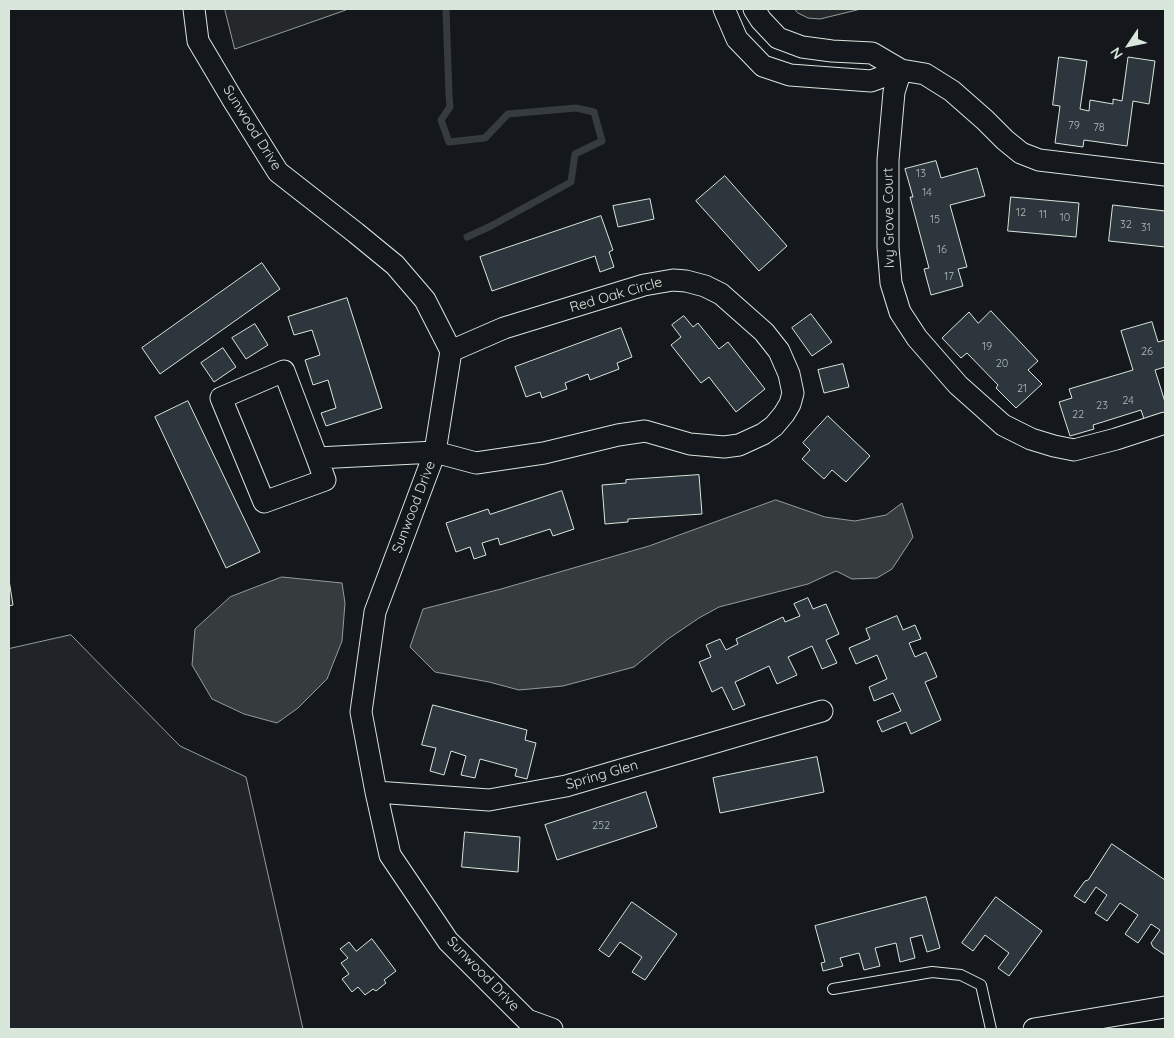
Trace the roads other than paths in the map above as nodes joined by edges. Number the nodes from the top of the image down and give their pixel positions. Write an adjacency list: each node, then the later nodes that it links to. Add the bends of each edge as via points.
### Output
1 (194, 9): 6 (street, Sunwood Drive, via 198,41 278,172 395,265 424,300)
2 (724, 9): 4 (street, via 737,39 763,66 790,75 871,81)
3 (754, 9): 4 (street, via 778,38 802,47 872,53)
4 (901, 70): 5 (street, via 925,74 952,91 1021,153 1039,160); 7 (street, Ivy Grove Court, via 894,92 888,160 888,247 891,283 900,312 917,338 958,385 1003,425 1032,439 1074,450)
5 (1165, 175)
6 (451, 351): 8 (street, Sunwood Drive); 8 (street, Red Oak Circle, via 504,328 644,285 686,281 721,294 764,332 779,351 793,394 790,404 774,426 739,445 690,444 645,431 544,453 476,463)
7 (1165, 423)
8 (435, 452): 9 (street, Red Oak Circle); 11 (street, Sunwood Drive, via 374,612 361,712)
9 (317, 458): 9 (street, via 284,371 221,398 264,502 325,480)
10 (822, 711): 11 (street, Spring Glen, via 566,786 489,800)
11 (376, 792): 14 (street, Sunwood Drive, via 390,855 448,941 527,1020)
12 (834, 989): 15 (lane, via 932,972 961,975 981,985)
13 (1165, 1007): 16 (street)
14 (552, 1029)
15 (991, 1029)
16 (1034, 1029)

